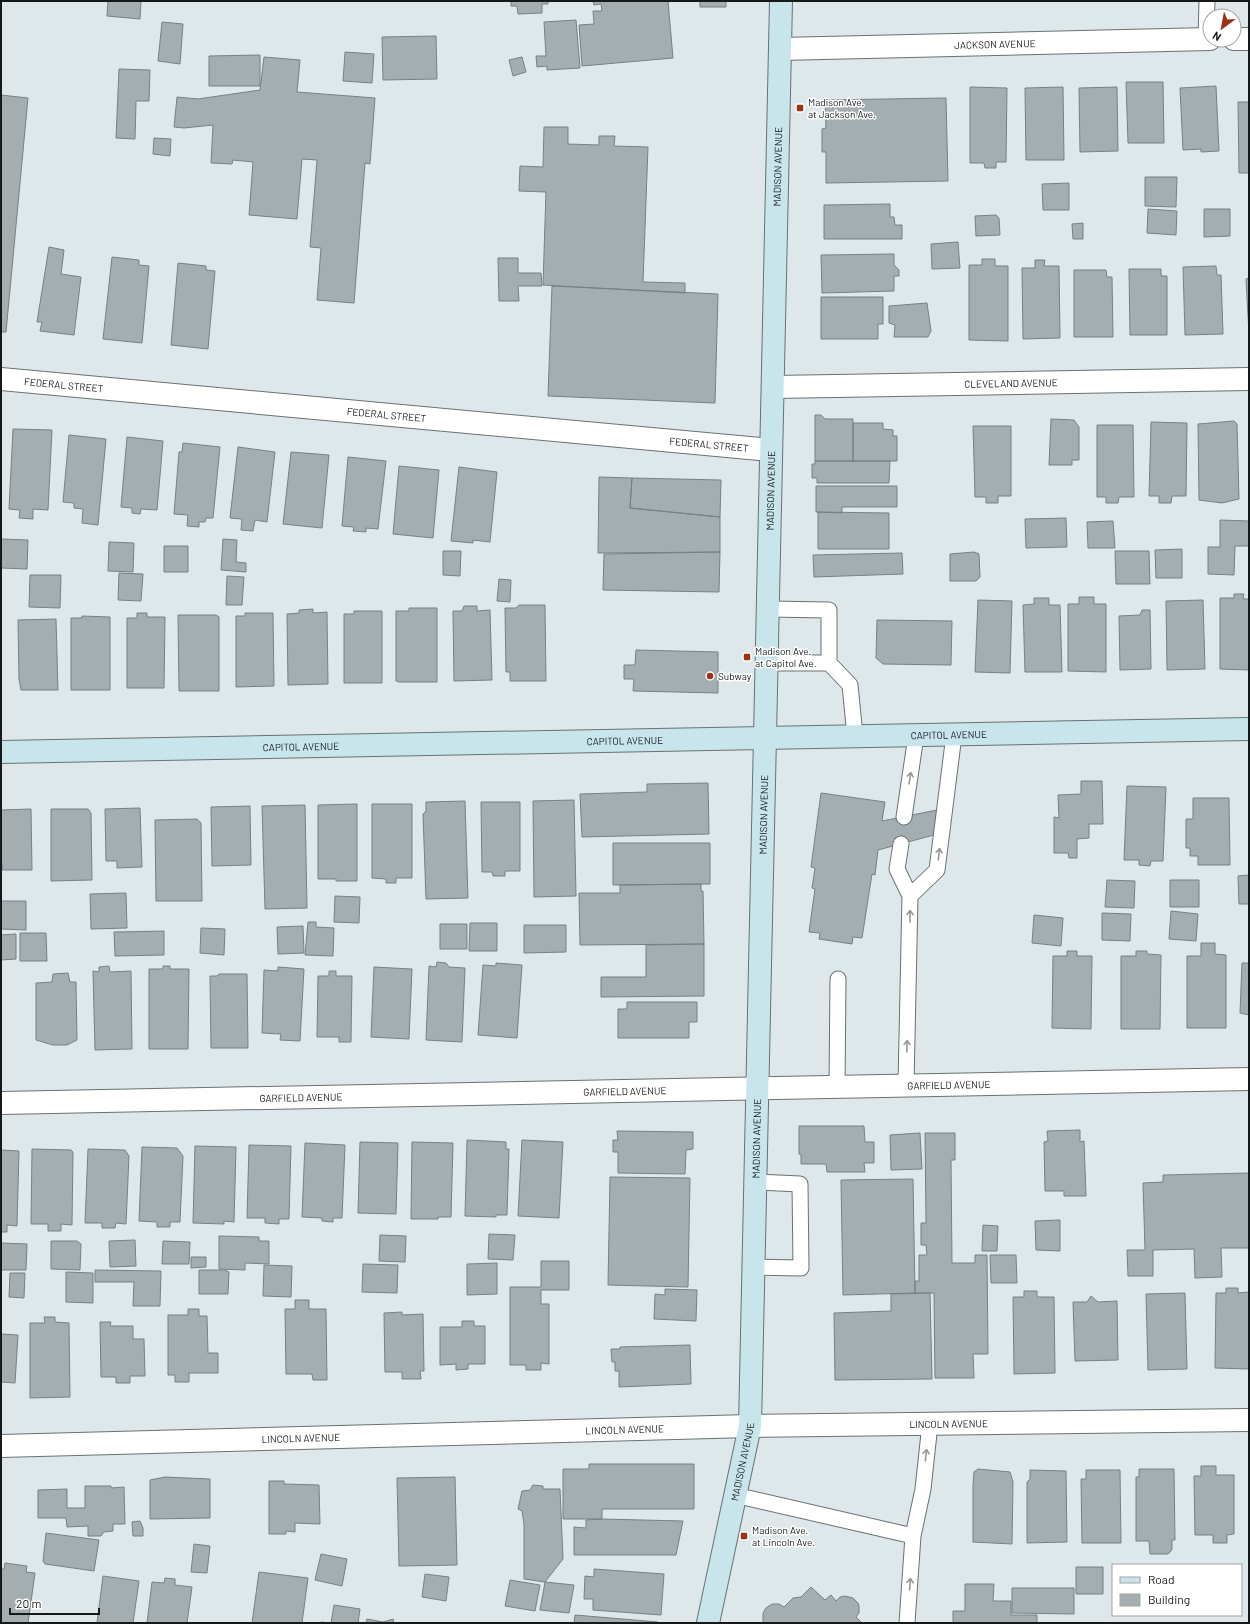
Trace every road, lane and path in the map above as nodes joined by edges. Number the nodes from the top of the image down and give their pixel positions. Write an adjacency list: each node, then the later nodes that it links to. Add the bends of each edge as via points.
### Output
1 (781, 1): 3 (main road, MADISON AVENUE)
2 (1202, 39): 3 (street, JACKSON AVENUE)
3 (780, 49): 6 (main road, MADISON AVENUE)
4 (1, 379): 7 (street, FEDERAL STREET)
5 (1249, 379): 6 (street, CLEVELAND AVENUE)
6 (772, 387): 7 (main road, MADISON AVENUE)
7 (771, 450): 8 (main road, MADISON AVENUE)
8 (768, 609): 9 (main road, MADISON AVENUE); 10 (lane, via 829,610)
9 (767, 663): 10 (lane); 15 (main road, MADISON AVENUE)
10 (829, 663): 13 (lane, via 850,685)
11 (1249, 729): 12 (main road, CAPITOL AVENUE)
12 (954, 735): 14 (main road, CAPITOL AVENUE); 19 (lane, one-way to 12, via 937,870)
13 (855, 736): 14 (main road, CAPITOL AVENUE); 15 (main road, CAPITOL AVENUE)
14 (916, 736): 17 (lane, one-way to 14)
15 (765, 738): 16 (main road, CAPITOL AVENUE); 24 (main road, MADISON AVENUE)
16 (1, 752)
17 (904, 817)
18 (901, 844): 19 (lane, via 897,869)
19 (910, 896): 22 (lane, one-way to 19)
20 (838, 979): 23 (lane)
21 (1249, 1079): 22 (street, GARFIELD AVENUE)
22 (906, 1085): 23 (street, GARFIELD AVENUE)
23 (837, 1087): 24 (street, GARFIELD AVENUE)
24 (758, 1089): 25 (street, GARFIELD AVENUE); 26 (main road, MADISON AVENUE)
25 (1, 1103)
26 (756, 1182): 27 (main road, MADISON AVENUE); 27 (lane, via 800,1184 801,1268)
27 (754, 1267): 30 (main road, MADISON AVENUE)
28 (1249, 1420): 29 (street, LINCOLN AVENUE)
29 (930, 1424): 30 (street, LINCOLN AVENUE); 33 (lane, one-way to 29, via 923,1489)
30 (750, 1426): 31 (street, LINCOLN AVENUE); 32 (main road, MADISON AVENUE)
31 (1, 1446)
32 (735, 1495): 33 (lane); 34 (main road, MADISON AVENUE)
33 (913, 1536): 35 (lane, one-way to 33)
34 (708, 1623)
35 (907, 1623)

